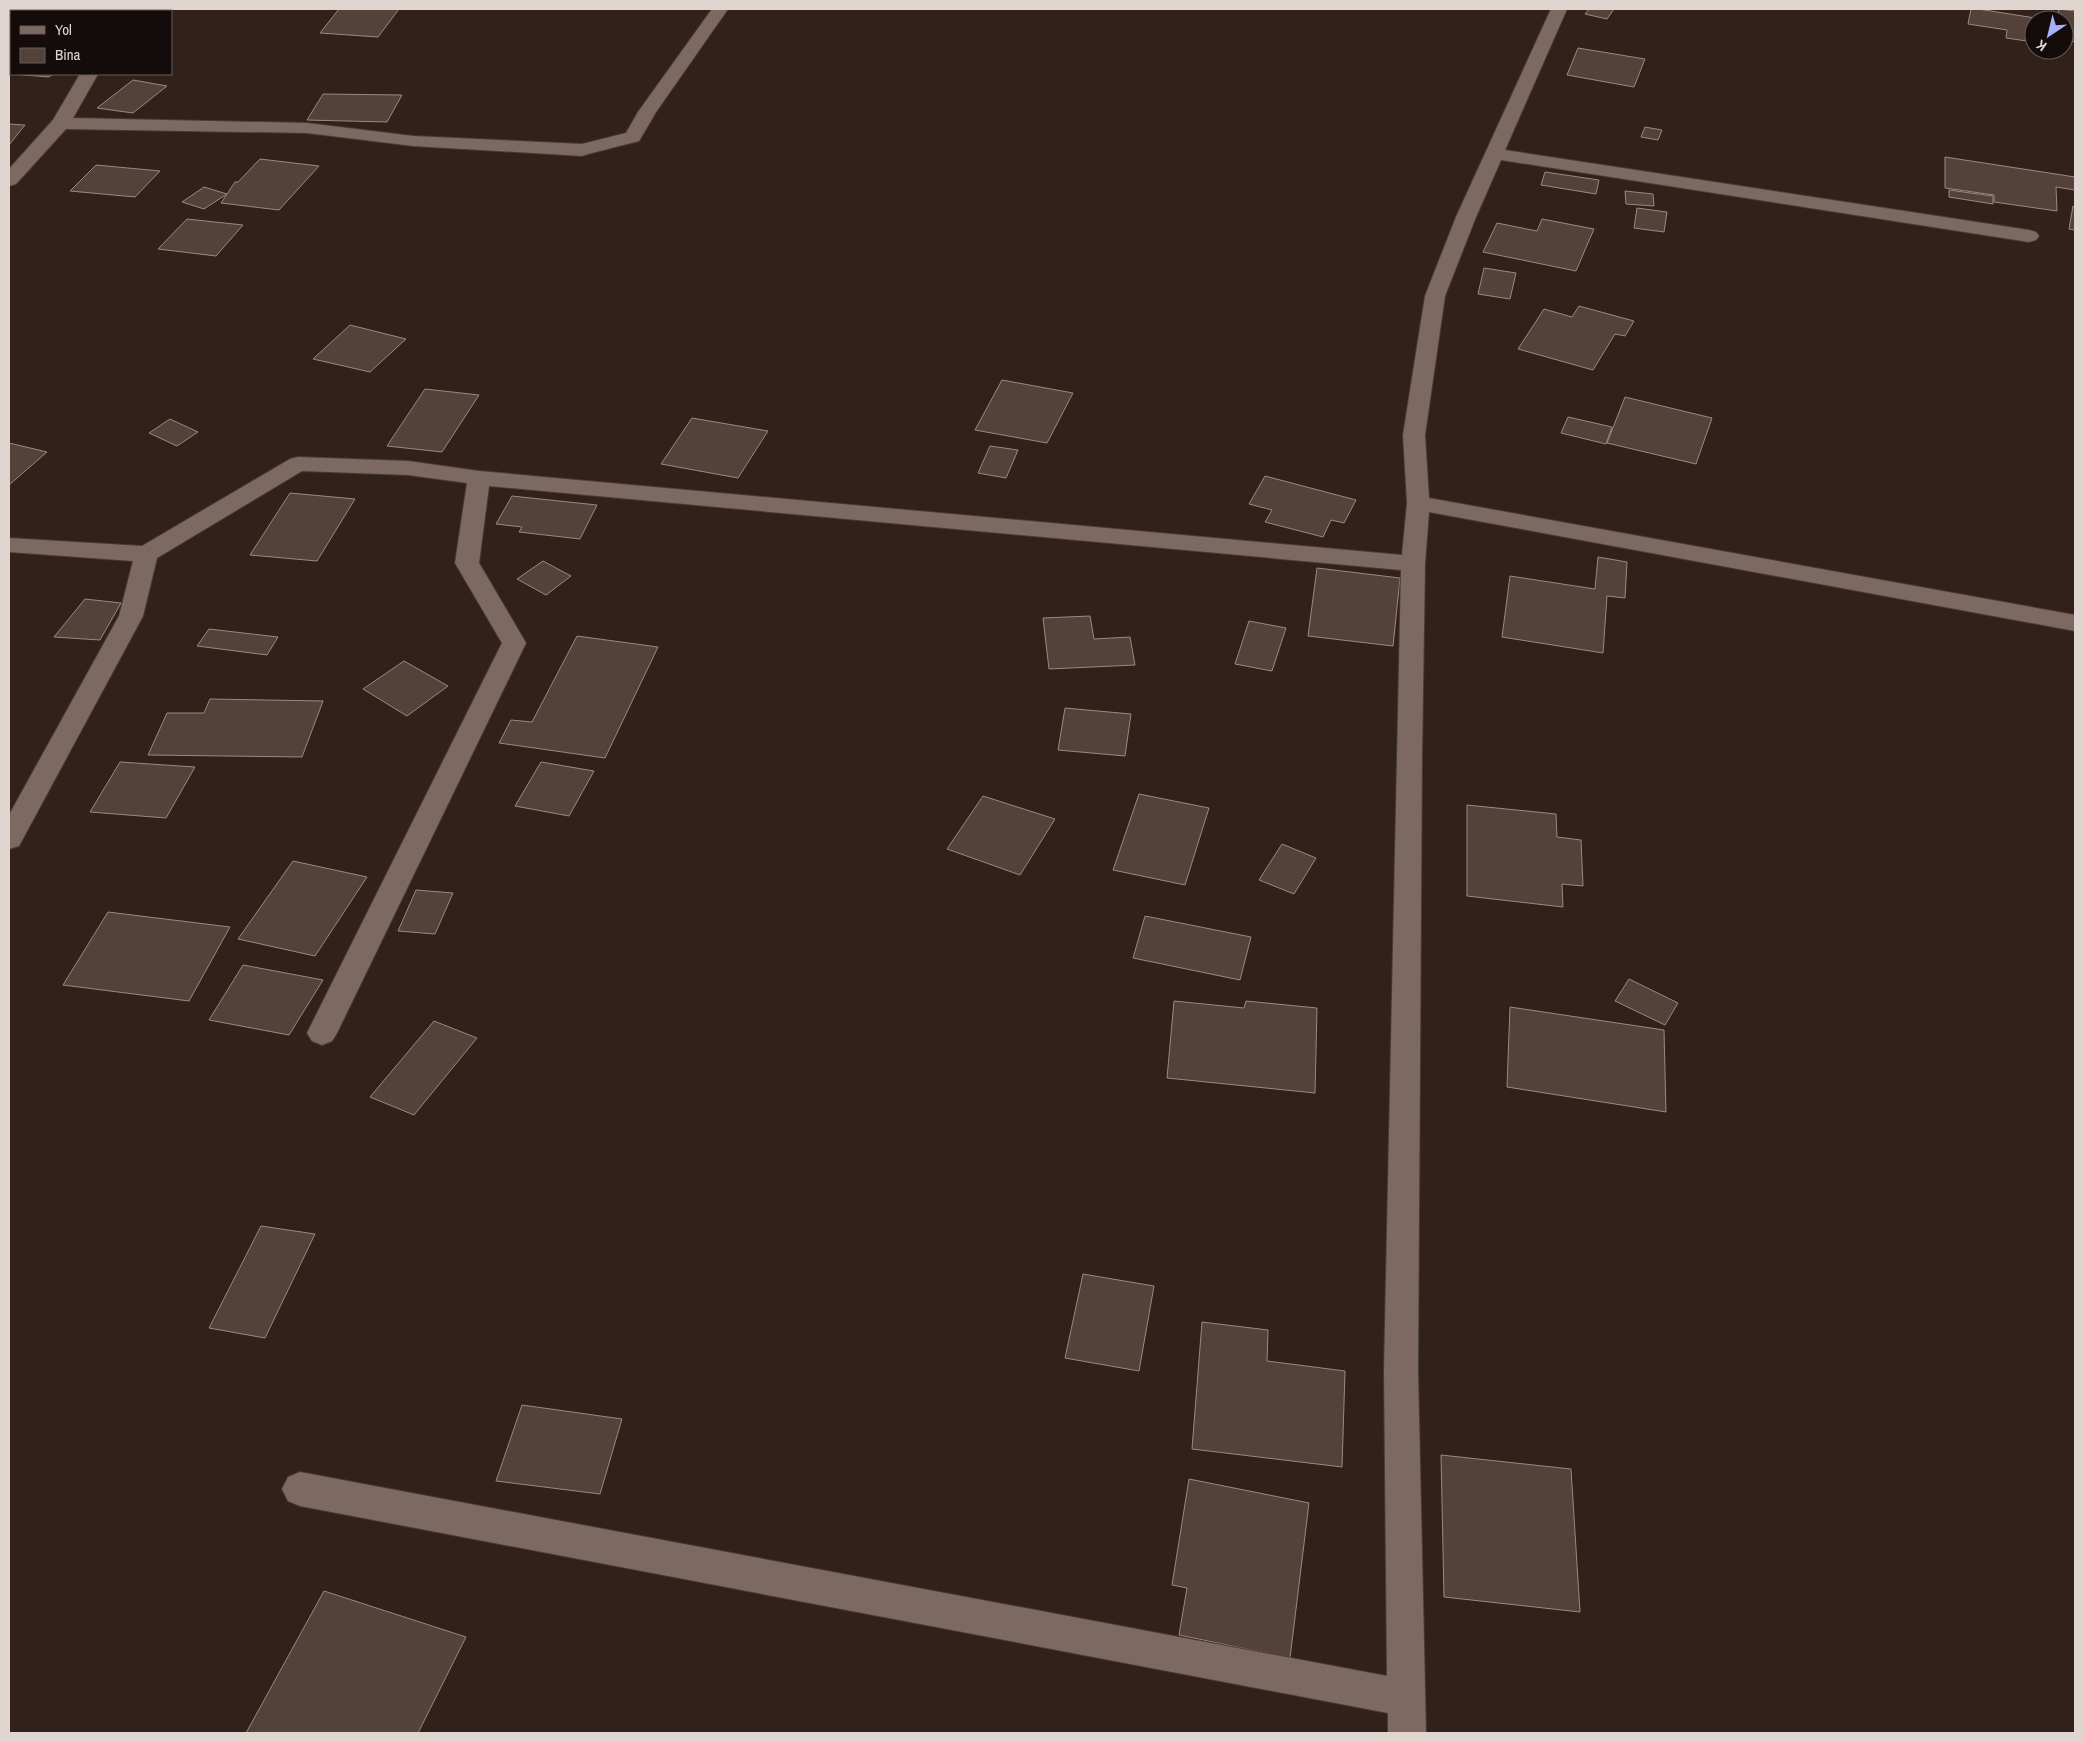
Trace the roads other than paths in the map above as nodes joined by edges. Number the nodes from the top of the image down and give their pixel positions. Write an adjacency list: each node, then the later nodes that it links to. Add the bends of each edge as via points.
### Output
1 (720, 9): 4 (street, via 633,137 582,150 413,140 307,128)
2 (1559, 9): 5 (street)
3 (88, 75): 4 (street)
4 (61, 123): 6 (street)
5 (1495, 154): 7 (street); 9 (street, via 1435,296 1414,434)
6 (9, 180)
7 (2029, 236)
8 (479, 478): 11 (street, via 408,468 298,464); 12 (street); 15 (street, via 467,563 514,643)
9 (1418, 503): 12 (street); 13 (street)
10 (9, 545): 11 (street)
11 (146, 554): 14 (street, via 131,616)
12 (1413, 564): 17 (street, via 1402,1370)
13 (2075, 623)
14 (9, 839)
15 (322, 1033)
16 (300, 1489): 17 (street)
17 (1406, 1698): 18 (street)
18 (1407, 1733)

